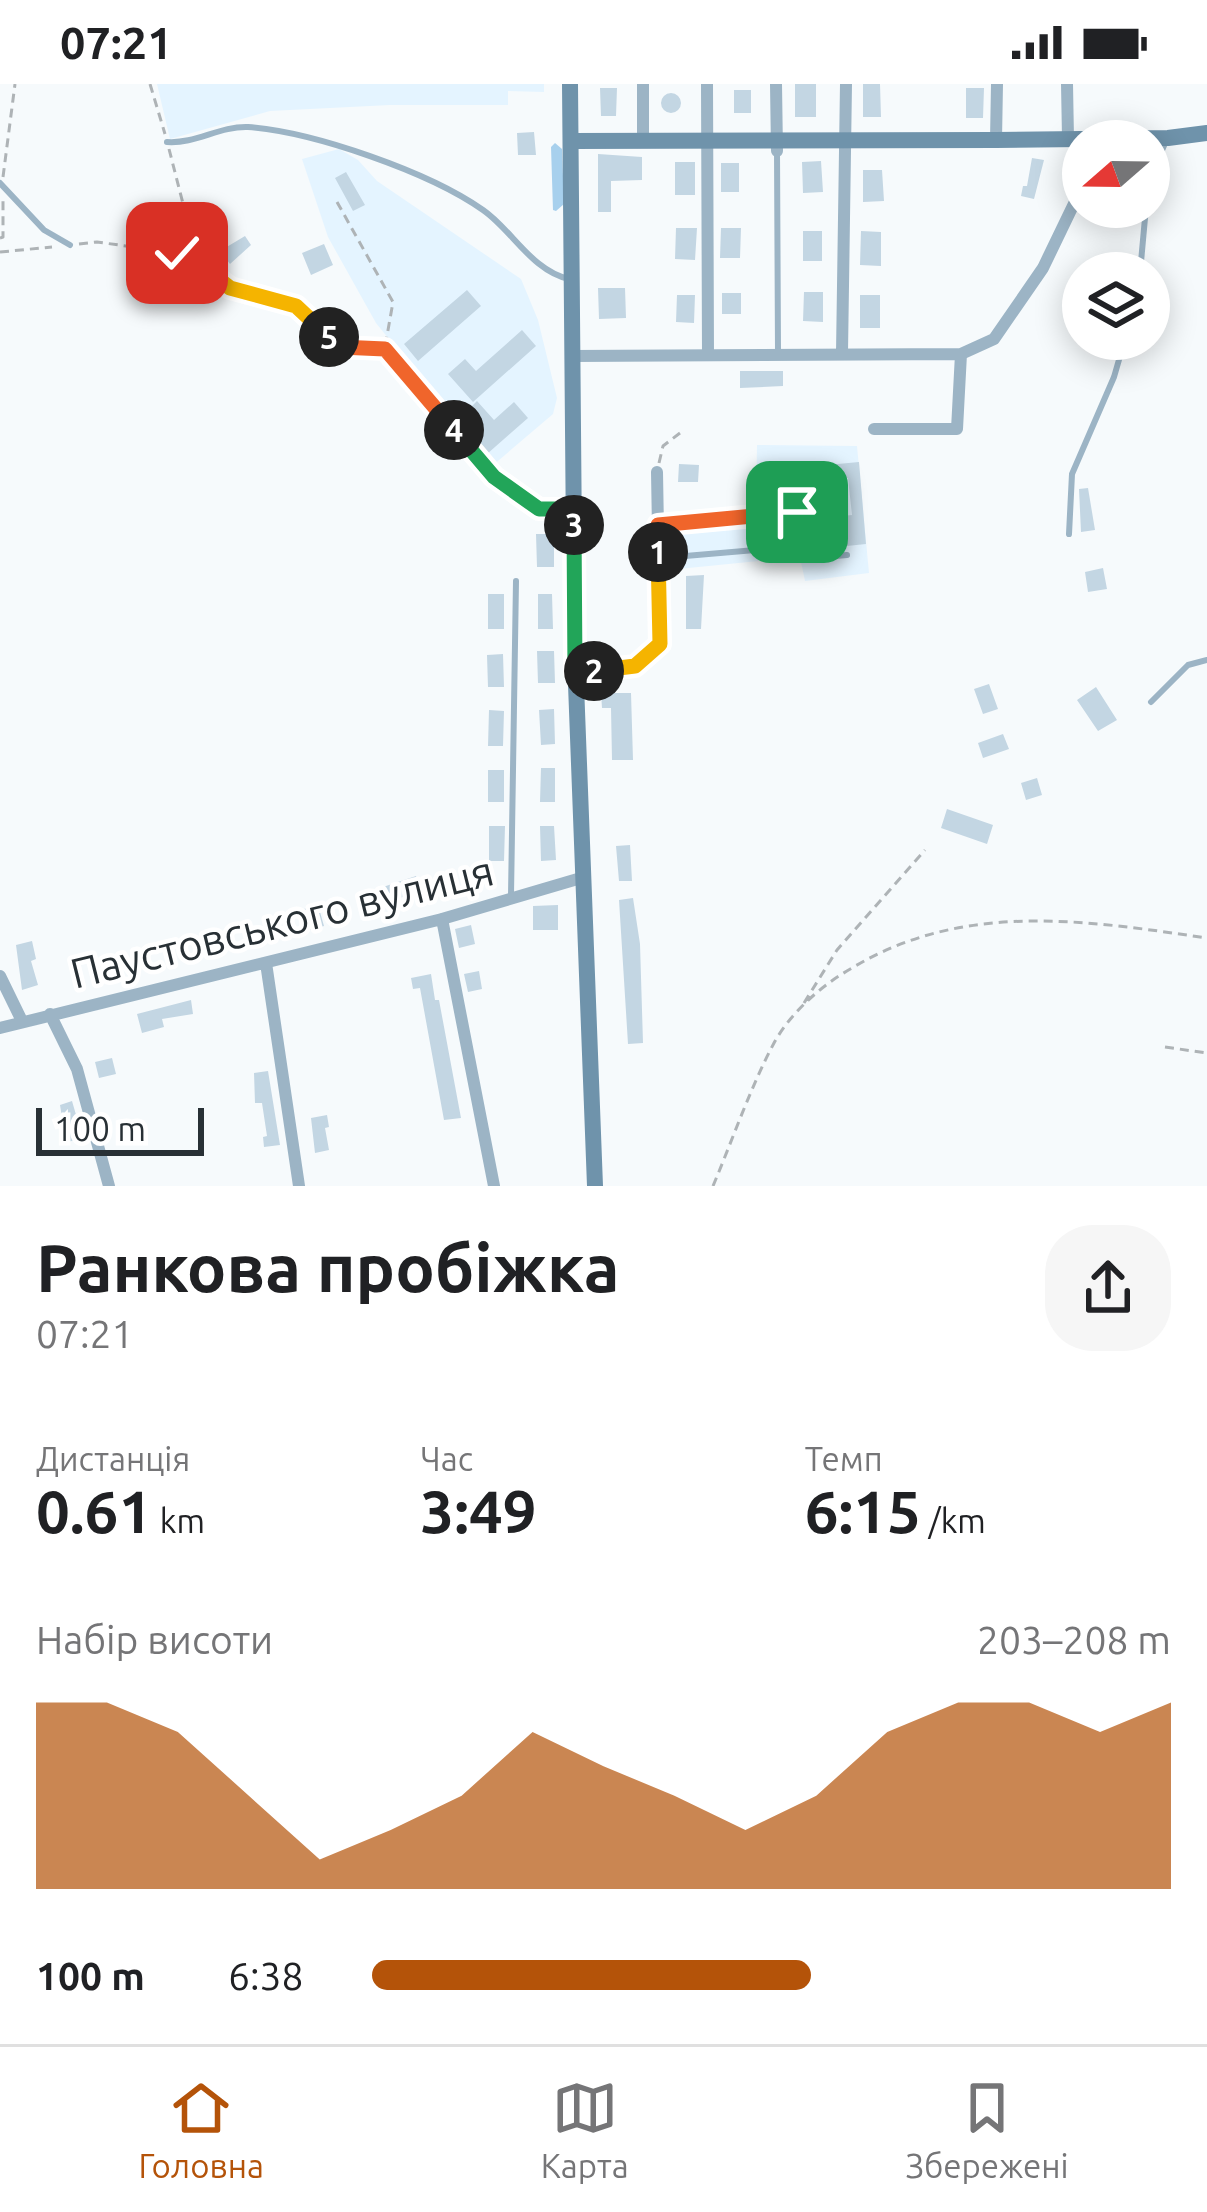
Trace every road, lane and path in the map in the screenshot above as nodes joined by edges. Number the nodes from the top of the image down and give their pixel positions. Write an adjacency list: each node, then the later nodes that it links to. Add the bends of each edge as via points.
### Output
1 (15, 84): 21 (path)
2 (150, 84): 19 (path)
3 (570, 84): 16 (main road)
4 (643, 84): 17 (street)
5 (707, 84): 14 (street)
6 (776, 84): 20 (street)
7 (846, 84): 18 (street)
8 (997, 84): 15 (street)
9 (1067, 84): 10 (street)
10 (1068, 120)
11 (1207, 134): 13 (main road)
12 (1062, 138): 15 (main road)
13 (1170, 138)
14 (707, 140): 17 (main road); 20 (main road); 31 (street)
15 (996, 140): 18 (main road)
16 (571, 141): 17 (main road); 28 (main road)
17 (643, 141)
18 (847, 141): 20 (main road); 30 (street)
19 (167, 142): 27 (path); 28 (lane, via 248,127 364,153 486,212 551,273)
20 (777, 146): 32 (lane)
21 (2, 185): 24 (path); 25 (lane)
22 (337, 202): 29 (path, via 393,302)
23 (1062, 228): 33 (street, via 994,339)
24 (0, 238)
25 (70, 245): 26 (path); 27 (path, via 177,253)
26 (0, 252)
27 (198, 263): 29 (path, via 230,288 296,306 340,347)
28 (572, 279): 34 (main road)
29 (385, 349): 39 (path, via 494,477 539,509)
30 (842, 353): 32 (street); 33 (street)
31 (708, 354): 32 (street); 34 (street)
32 (778, 354)
33 (961, 354): 36 (street, via 956,429)
34 (572, 356): 39 (main road)
35 (1119, 360): 42 (lane, via 1072,474)
36 (874, 429)
37 (680, 433): 38 (path, via 663,446)
38 (657, 472): 41 (street)
39 (574, 509): 47 (main road)
40 (797, 512): 41 (lane)
41 (658, 525): 44 (street)
42 (1069, 534)
43 (847, 555): 44 (lane, via 813,558 802,546)
44 (658, 559): 47 (street, via 660,644 635,666)
45 (517, 581): 51 (lane)
46 (1207, 660): 48 (lane, via 1175,674)
47 (575, 673): 50 (main road)
48 (1150, 702)
49 (926, 850): 56 (path, via 837,950)
50 (580, 878): 51 (street, Паустовського вулиця); 65 (main road)
51 (511, 898): 52 (street, Паустовського вулиця)
52 (442, 919): 54 (street, Паустовського вулиця); 64 (street)
53 (1207, 938): 56 (path, via 1043,920 957,926 876,952)
54 (266, 963): 57 (street, Паустовського вулиця); 63 (street)
55 (0, 976): 58 (street)
56 (801, 1009): 66 (path, via 775,1041)
57 (50, 1014): 58 (street, Паустовського вулиця); 62 (street, via 77,1069)
58 (22, 1021): 59 (street, Паустовського вулиця)
59 (0, 1028)
60 (1165, 1047): 61 (path)
61 (1207, 1053)
62 (109, 1186)
63 (299, 1186)
64 (494, 1186)
65 (595, 1186)
66 (713, 1186)

